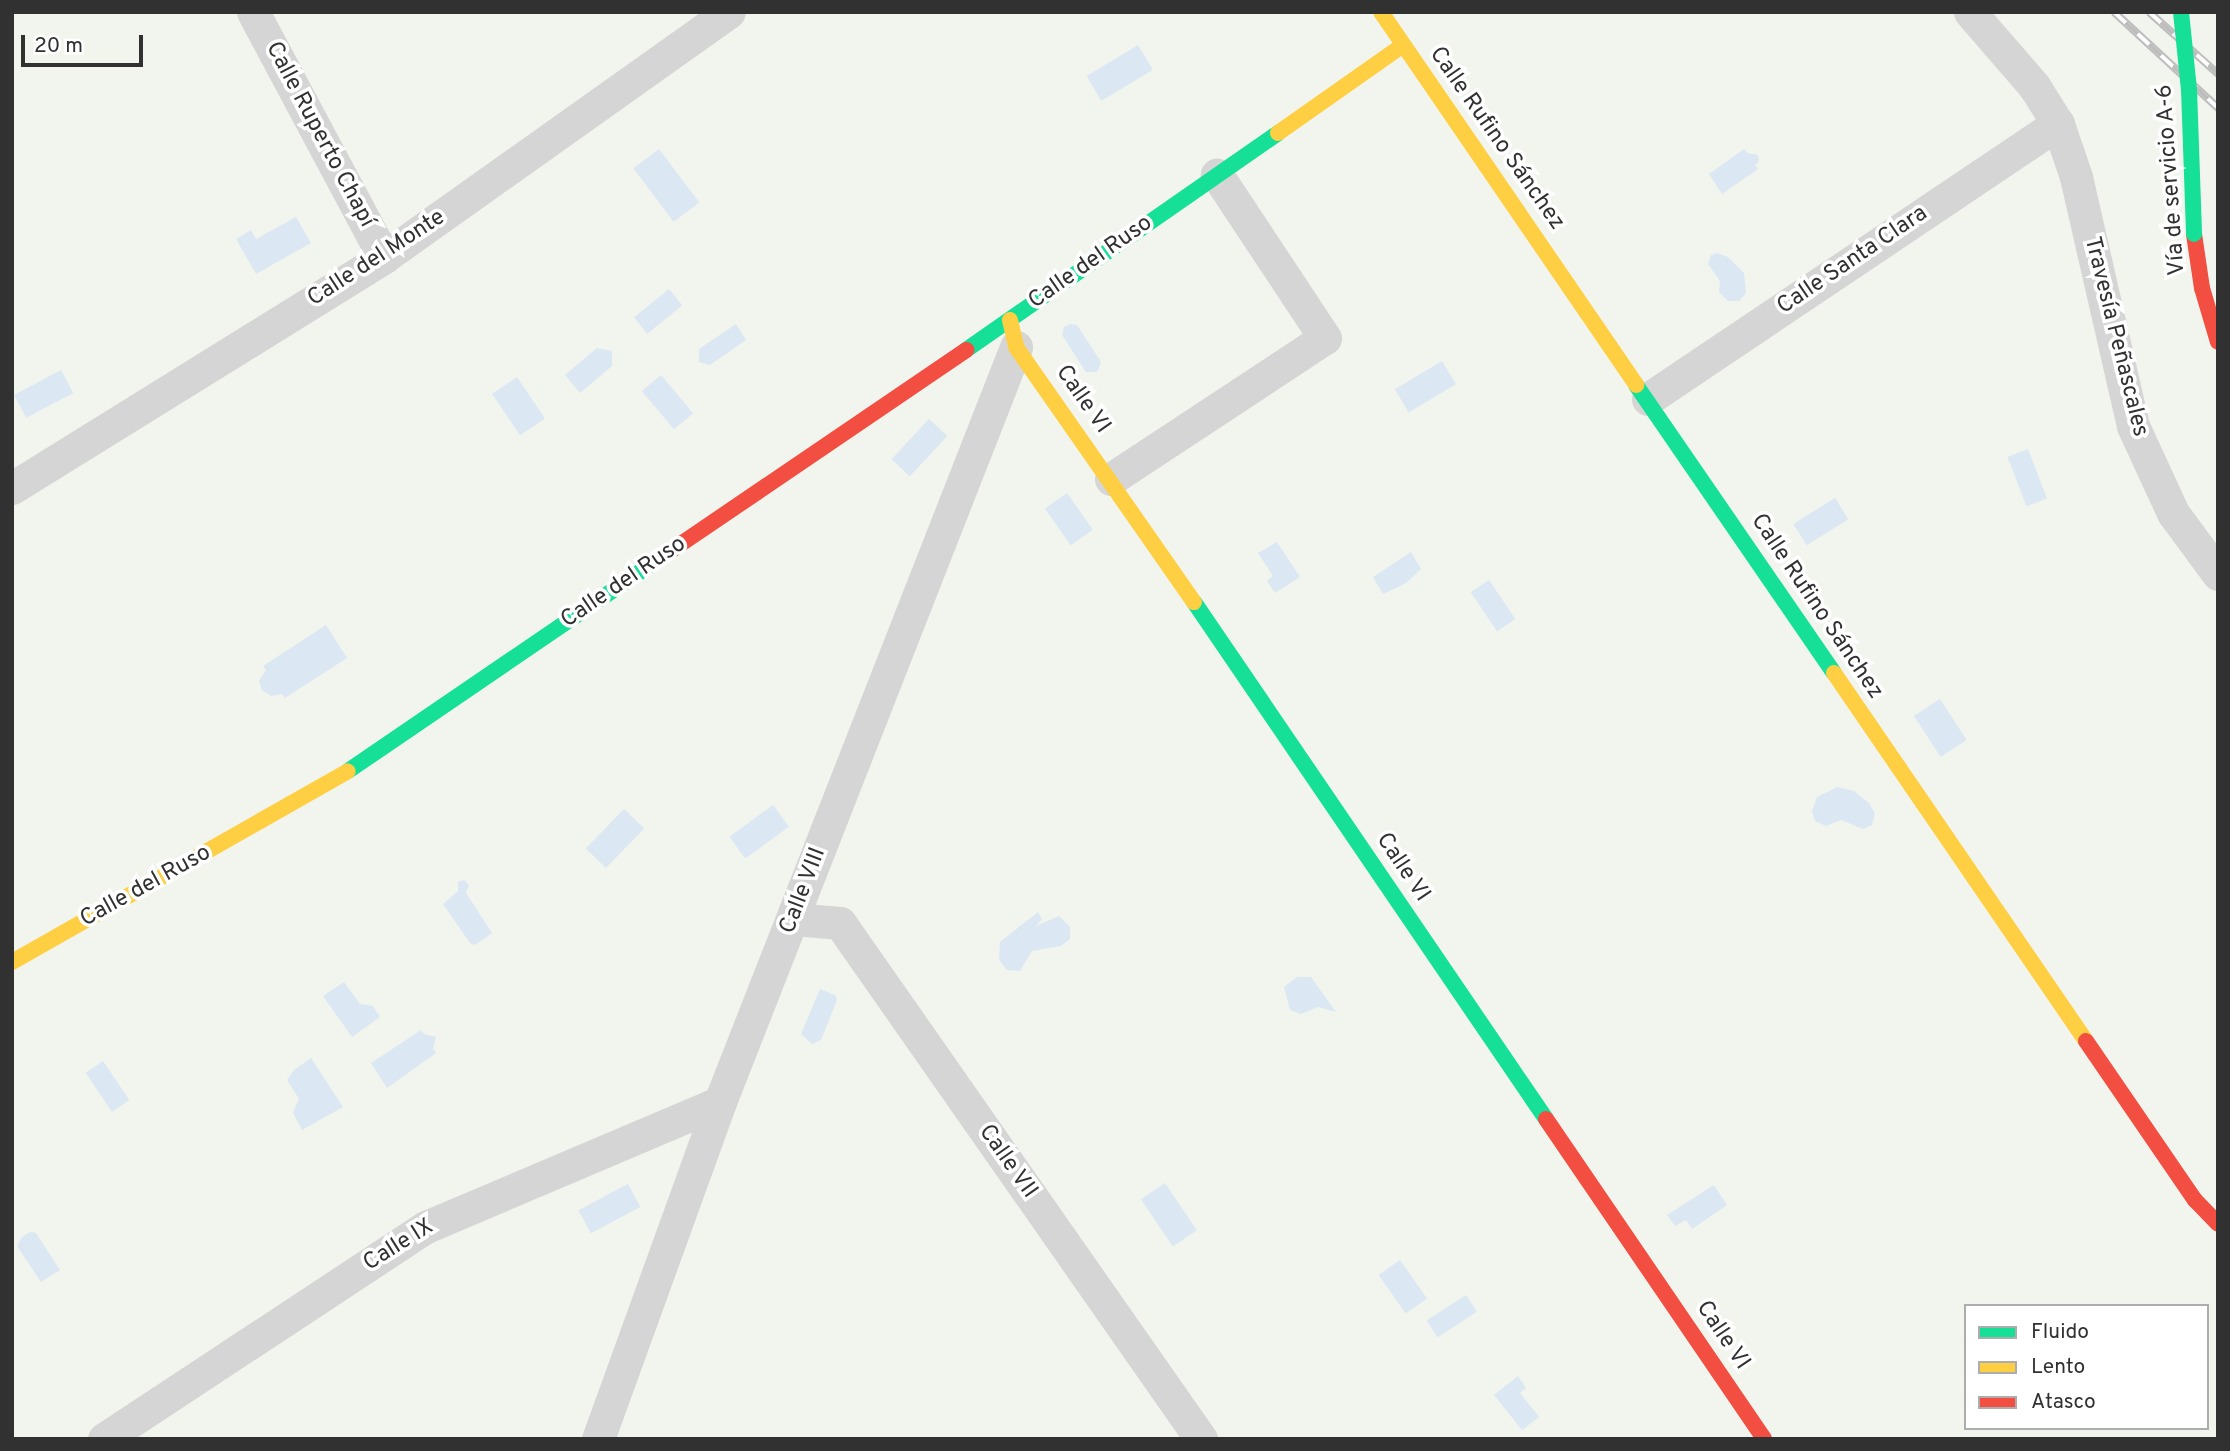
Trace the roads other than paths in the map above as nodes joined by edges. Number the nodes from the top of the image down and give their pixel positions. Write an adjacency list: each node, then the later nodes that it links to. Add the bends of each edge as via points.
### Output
1 (253, 12): 9 (street, Calle Ruperto Chapí)
2 (729, 12): 9 (street, Calle del Monte)
3 (1381, 12): 6 (street, Calle Rufino Sánchez)
4 (1970, 12): 7 (street, Travesía Peñascales, via 2034,86)
5 (2181, 12): 11 (street, Vía de servicio A-6, bridge, via 2194,234 2202,288)
6 (1403, 45): 8 (street, Calle del Ruso); 12 (street, Calle Rufino Sánchez)
7 (2058, 124): 12 (street, Calle Santa Clara); 15 (street, Travesía Peñascales, via 2076,177 2133,426 2173,513)
8 (1217, 175): 10 (street, Calle del Ruso); 13 (street, via 1325,338)
9 (384, 257): 14 (street, Calle del Monte)
10 (1013, 333): 13 (street, Calle VI); 16 (street, Calle VIII); 17 (street, Calle del Ruso, via 330,783)
11 (2218, 342)
12 (1648, 399): 19 (street, Calle Rufino Sánchez, via 2179,1177)
13 (1111, 479): 23 (street, Calle VI)
14 (12, 488)
15 (2218, 574)
16 (793, 919): 18 (street, Calle VIII); 22 (street, Calle VII, via 840,923)
17 (12, 962)
18 (720, 1102): 20 (street, Calle IX, via 426,1227); 21 (street, Calle VIII)
19 (2218, 1224)
20 (104, 1439)
21 (598, 1439)
22 (1201, 1439)
23 (1764, 1439)

